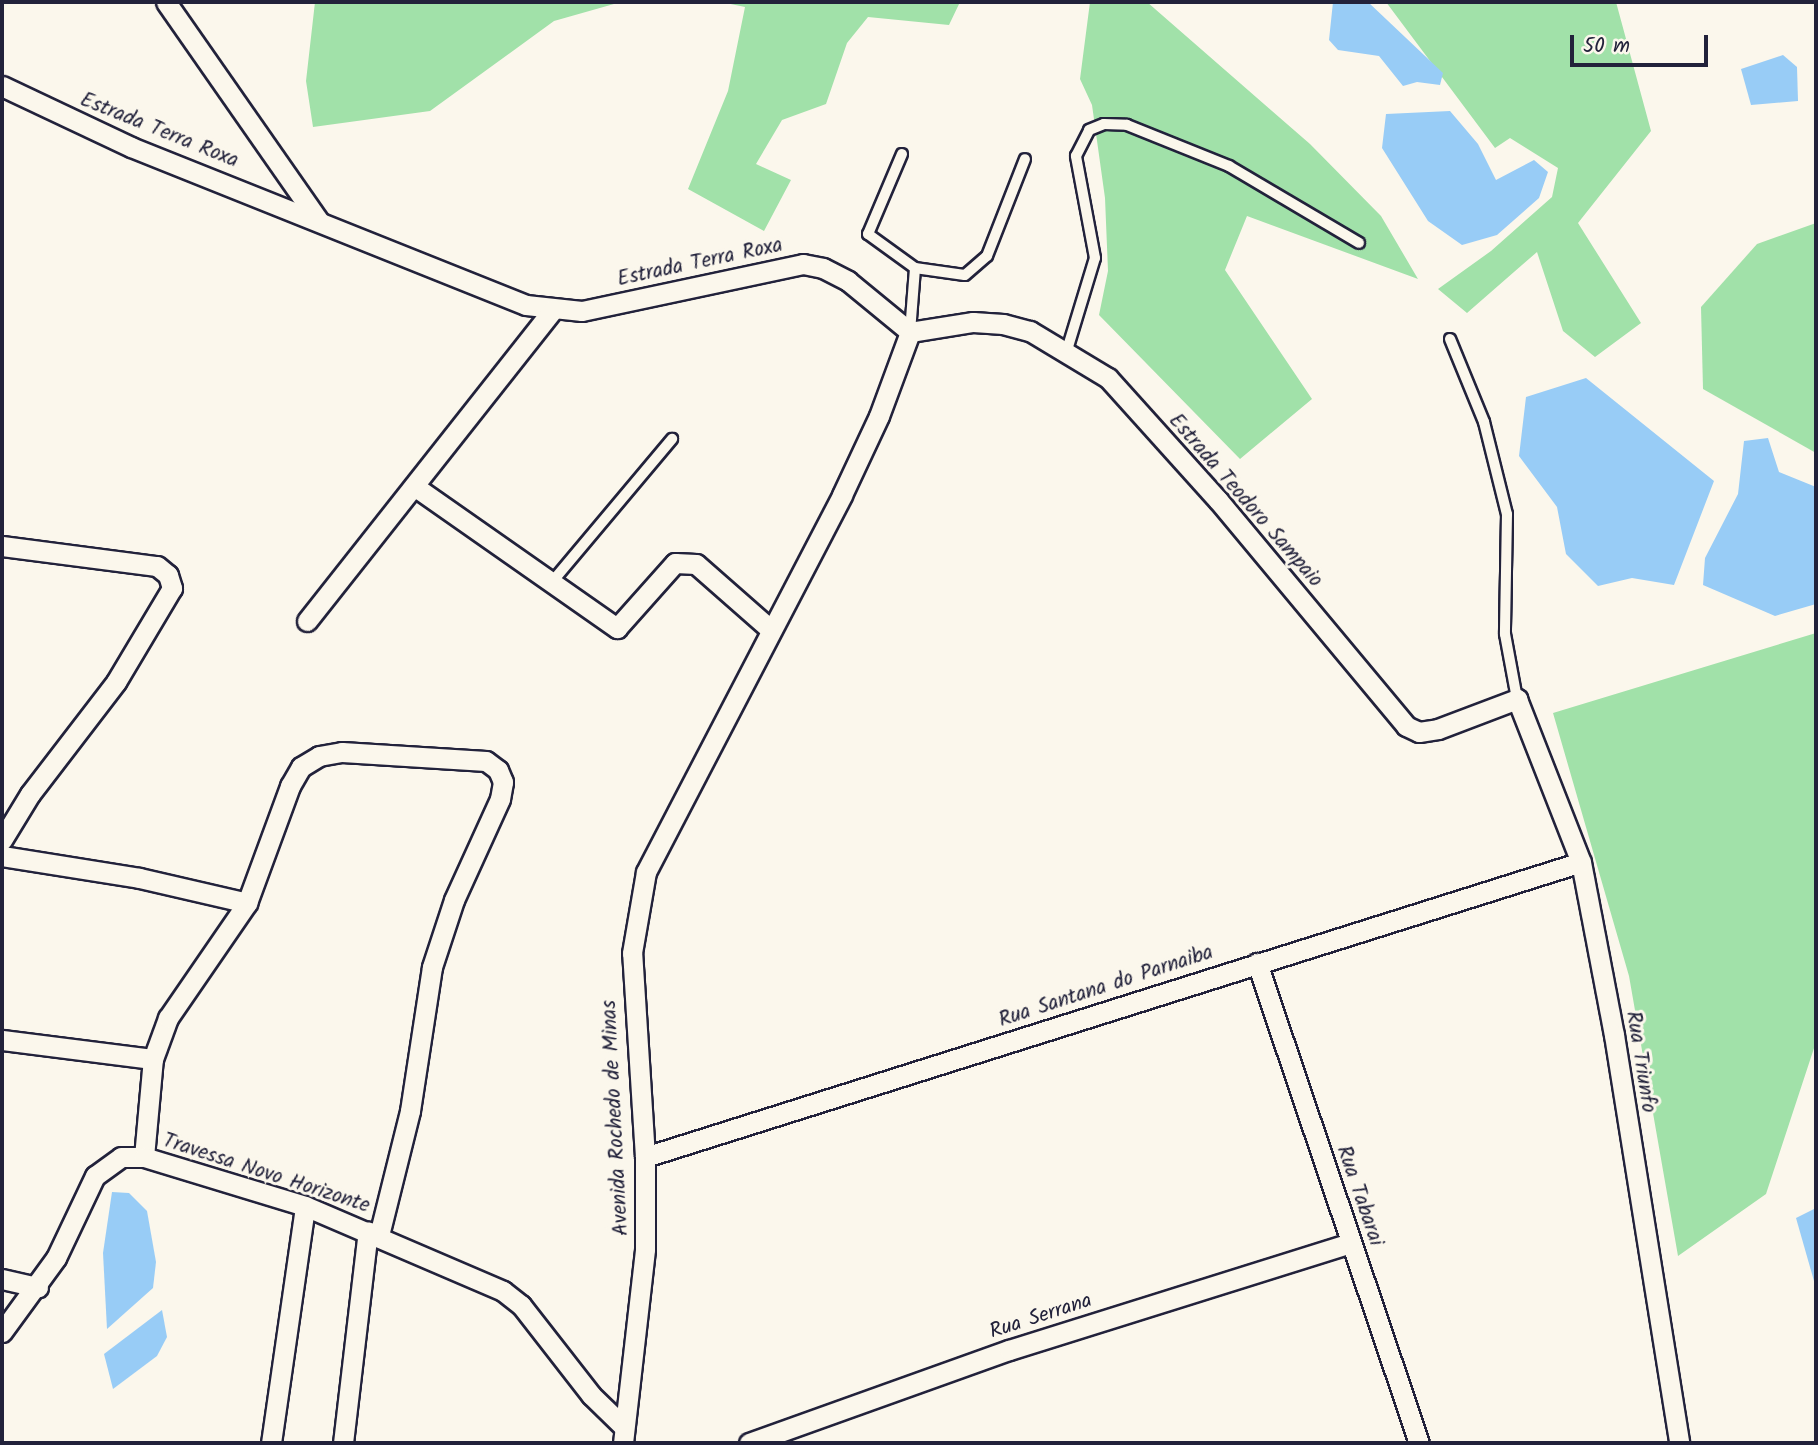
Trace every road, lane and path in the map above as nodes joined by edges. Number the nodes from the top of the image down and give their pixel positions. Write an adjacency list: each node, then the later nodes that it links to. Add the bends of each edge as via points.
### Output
1 (166, 2): 5 (street)
2 (2, 86): 5 (street, Estrada Terra Roxa, via 131,147)
3 (902, 153): 7 (lane, via 868,234)
4 (1025, 159): 7 (lane, via 987,256 965,275)
5 (319, 221): 8 (street, Estrada Terra Roxa, via 482,291)
6 (1359, 243): 11 (lane, via 1229,166 1127,125 1104,124 1089,130 1076,156 1095,258)
7 (915, 268): 9 (lane)
8 (553, 310): 9 (street, Estrada Terra Roxa, via 582,311 648,299 803,264 848,281); 13 (street)
9 (910, 332): 11 (street, Estrada Teodoro Sampaio, via 973,322 1003,324 1030,331); 17 (street, via 880,416)
10 (1450, 339): 18 (lane, via 1484,422 1507,514 1505,634)
11 (1067, 350): 18 (street, Estrada Teodoro Sampaio, via 1108,378 1406,726 1419,732 1438,729)
12 (672, 439): 15 (lane)
13 (414, 486): 15 (street); 16 (street)
14 (2, 546): 19 (street, via 157,566 168,575 172,588 116,682 37,784)
15 (552, 582): 17 (street, via 617,628 676,563 696,564)
16 (307, 621)
17 (771, 630): 27 (street, Avenida Rochedo de Minas, via 659,841 635,915 634,1004)
18 (1517, 699): 21 (street, Rua Triunfo)
19 (2, 840)
20 (2, 856): 22 (street, via 139,878)
21 (1581, 862): 23 (street, Rua Santana do Parnaiba); 39 (street, Rua Triunfo, via 1614,1035)
22 (247, 903): 25 (street, via 168,1018); 29 (street, via 290,786 302,767 319,756 342,752 467,757 486,761 498,770 503,782 500,800 454,900 432,967 410,1111)
23 (1257, 962): 27 (street, Rua Santana do Parnaiba); 30 (street, Rua Tabarai)
24 (2, 1040): 25 (street)
25 (153, 1059): 26 (street)
26 (144, 1157): 28 (street, Travessa Novo Horizonte); 32 (street, Travessa Novo Horizonte, via 121,1157 95,1176)
27 (645, 1157): 34 (street, Avenida Rochedo de Minas, via 641,1298)
28 (305, 1206): 29 (street, Travessa Novo Horizonte); 35 (street)
29 (373, 1233): 34 (street, Travessa Novo Horizonte, via 503,1291 521,1305); 36 (street)
30 (1351, 1243): 37 (street, Rua Serrana, via 1009,1350); 38 (street, Rua Tabarai)
31 (2, 1279): 32 (street)
32 (38, 1287): 33 (street, Travessa Novo Horizonte)
33 (2, 1332)
34 (623, 1434)
35 (271, 1443)
36 (343, 1443)
37 (749, 1443)
38 (1419, 1443)
39 (1679, 1443)

